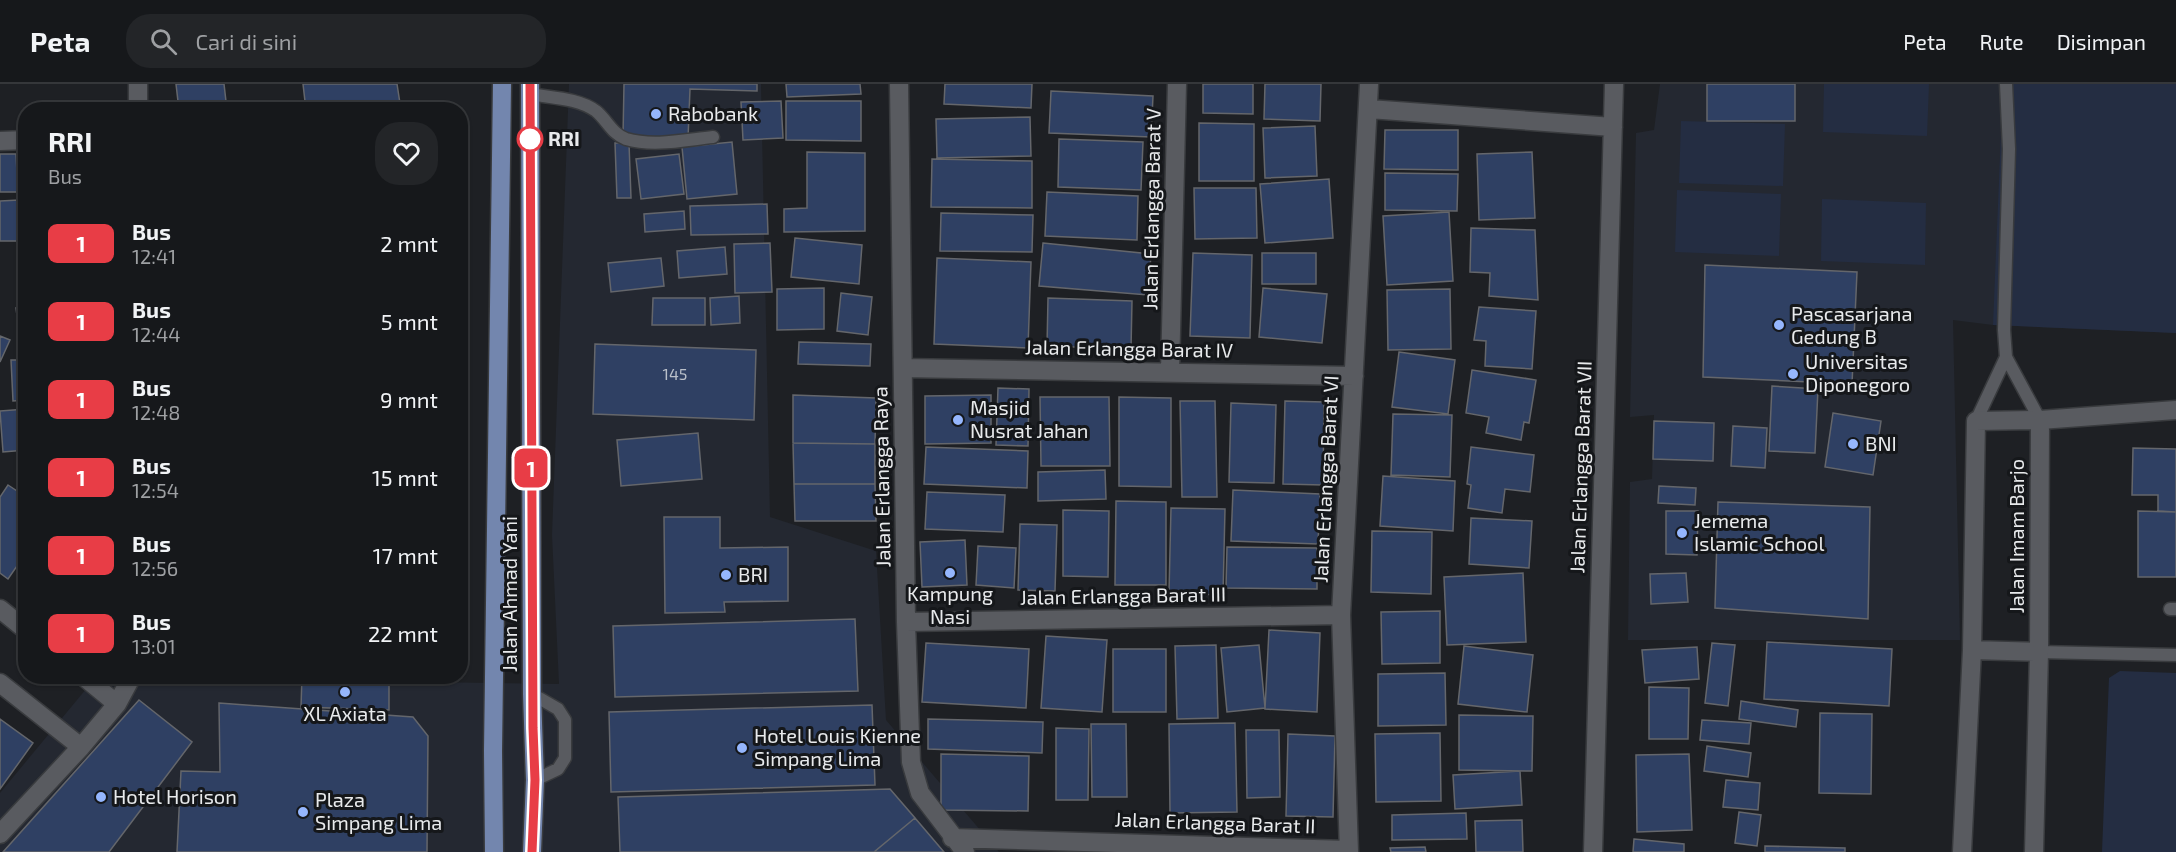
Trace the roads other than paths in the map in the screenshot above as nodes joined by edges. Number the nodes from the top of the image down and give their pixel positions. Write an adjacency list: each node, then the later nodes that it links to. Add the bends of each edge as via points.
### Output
1 (138, 84): 9 (street)
2 (502, 84): 40 (main road, Jalan Ahmad Yani)
3 (899, 84): 16 (street, Jalan Erlangga Raya)
4 (1177, 84): 17 (street, Jalan Erlangga Barat V)
5 (1369, 84): 10 (street, Jalan Erlangga Barat VI)
6 (1614, 84): 11 (street, Jalan Erlangga Barat VII)
7 (2006, 84): 15 (lane, via 2009,149)
8 (530, 89): 12 (lane, via 578,102 597,112 624,138 649,144); 32 (main road, Jalan Ahmad Yani)
9 (138, 102)
10 (1369, 109): 11 (street); 18 (street, Jalan Erlangga Barat VI)
11 (1613, 127): 43 (street, Jalan Erlangga Barat VII)
12 (713, 137)
13 (18, 140): 14 (street)
14 (0, 141)
15 (2006, 357): 20 (lane); 21 (lane)
16 (903, 368): 17 (street, Jalan Erlangga Barat IV); 24 (street, Jalan Erlangga Raya)
17 (1170, 372): 18 (street, Jalan Erlangga Barat IV)
18 (1354, 376): 23 (street, Jalan Erlangga Barat VI)
19 (2176, 411): 20 (street)
20 (2040, 420): 21 (street); 27 (street, Jalan Imam Barjo)
21 (1976, 421): 26 (street)
22 (0, 609): 25 (street)
23 (1341, 615): 24 (street, Jalan Erlangga Barat III); 39 (street, Jalan Erlangga Barat VI)
24 (906, 622): 37 (street, Jalan Erlangga Raya, via 914,778 920,794)
25 (18, 624)
26 (1972, 650): 27 (street); 44 (street)
27 (2039, 652): 28 (lane); 45 (street, Jalan Imam Barjo)
28 (2176, 655)
29 (0, 683): 34 (street)
30 (93, 684): 33 (street)
31 (128, 684): 33 (street)
32 (532, 694): 35 (main road, Jalan Ahmad Yani); 35 (lane, via 558,709 565,720 565,758 558,769)
33 (117, 704): 34 (street)
34 (81, 747): 36 (street)
35 (535, 780): 41 (main road, Jalan Ahmad Yani)
36 (0, 834)
37 (952, 838): 38 (street, Jalan Erlangga Barat II); 42 (street, Jalan Erlangga Raya)
38 (1077, 847): 39 (street, Jalan Erlangga Barat II)
39 (1348, 851)
40 (494, 852)
41 (532, 852)
42 (965, 852)
43 (1593, 852)
44 (1962, 852)
45 (2034, 852)

